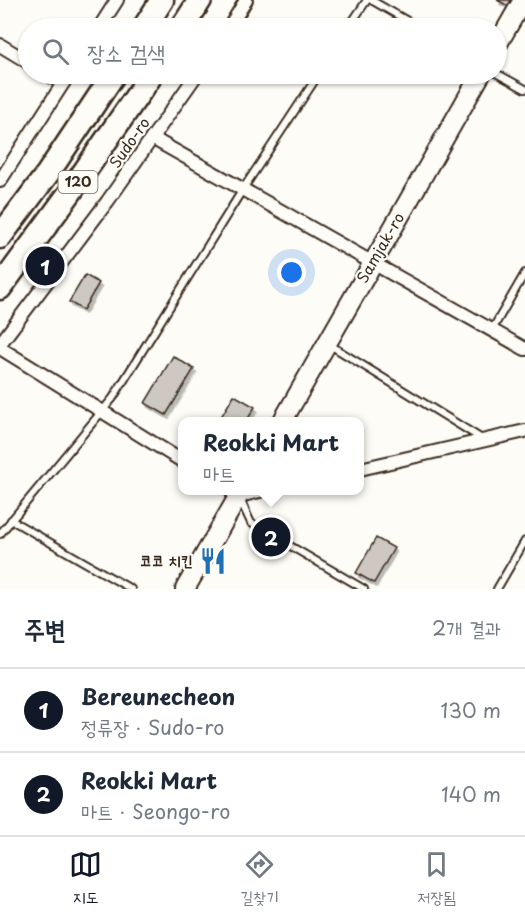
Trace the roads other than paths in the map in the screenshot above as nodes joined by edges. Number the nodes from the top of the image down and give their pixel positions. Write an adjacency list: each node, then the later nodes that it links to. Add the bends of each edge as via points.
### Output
1 (117, 0): 7 (street)
2 (162, 0): 8 (highway)
3 (200, 0): 9 (highway)
4 (246, 0): 10 (street)
5 (369, 0): 11 (lane); 12 (lane)
6 (523, 0): 13 (street)
7 (105, 18)
8 (150, 18)
9 (188, 18)
10 (235, 18)
11 (356, 18)
12 (402, 18)
13 (507, 27)
14 (0, 45): 15 (street)
15 (18, 56)
16 (507, 79): 23 (lane)
17 (62, 84): 25 (street)
18 (107, 84): 27 (highway, 120)
19 (145, 84): 30 (highway, 120)
20 (190, 84): 24 (street, Sudo-ro)
21 (312, 84): 26 (lane)
22 (475, 84): 28 (street, Samjak-ro)
23 (525, 89)
24 (152, 138): 26 (street); 33 (street, Sudo-ro)
25 (0, 181)
26 (243, 189): 28 (street); 35 (lane)
27 (0, 237)
28 (372, 264): 31 (street); 32 (street, Samjak-ro)
29 (525, 273): 31 (lane)
30 (0, 288)
31 (492, 330): 34 (street)
32 (327, 343): 36 (street, Samjak-ro); 38 (lane)
33 (0, 346): 35 (street)
34 (525, 350)
35 (102, 411): 39 (street); 43 (lane)
36 (285, 417)
37 (525, 431): 38 (street)
38 (485, 441): 40 (street)
39 (178, 458)
40 (364, 468)
41 (235, 495): 47 (street)
42 (238, 495): 48 (lane, via 250,523)
43 (11, 519): 44 (lane); 46 (lane)
44 (0, 534)
45 (525, 541): 49 (lane)
46 (131, 589)
47 (185, 589)
48 (364, 589)
49 (497, 589)

